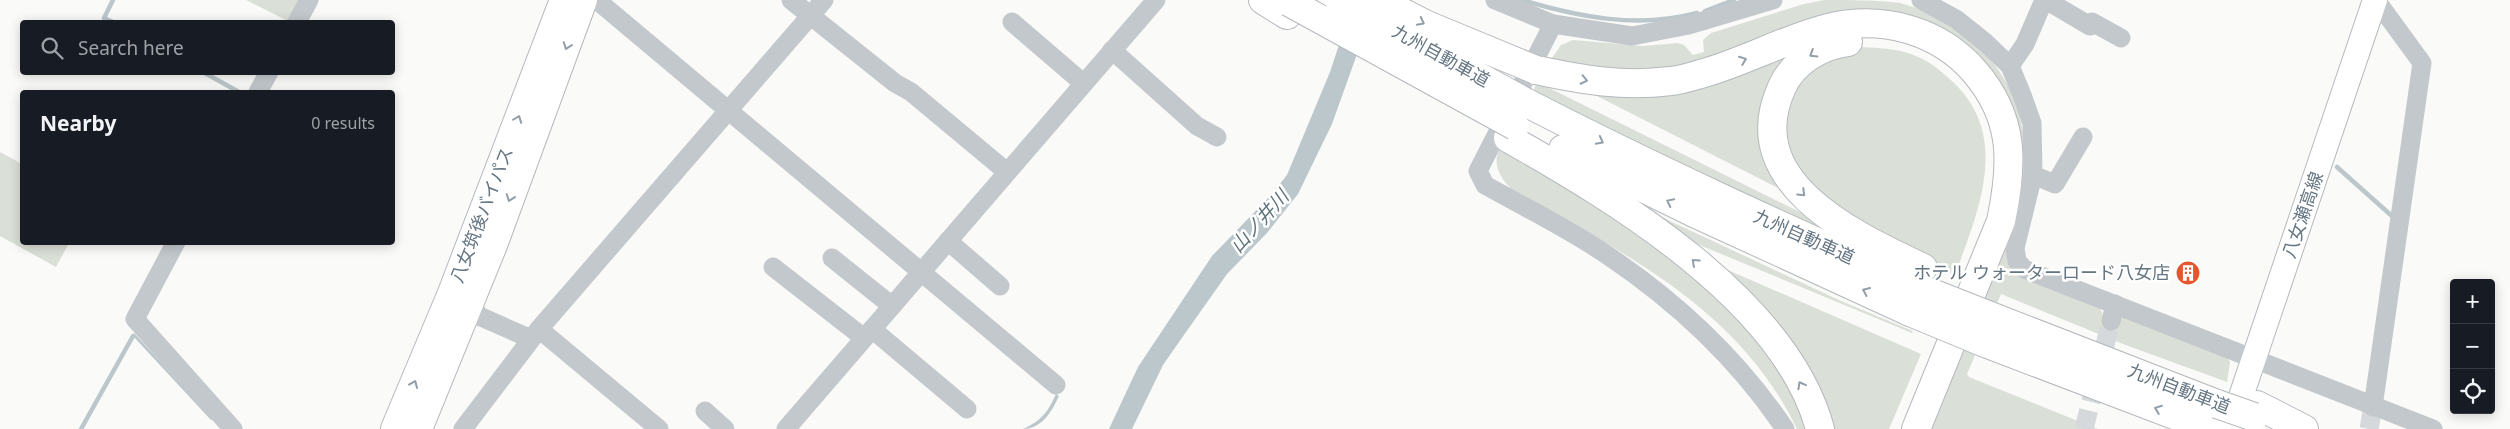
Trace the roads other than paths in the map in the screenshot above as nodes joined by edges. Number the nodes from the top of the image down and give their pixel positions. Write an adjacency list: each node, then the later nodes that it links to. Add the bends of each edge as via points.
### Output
1 (309, 0): 17 (street)
2 (564, 0): 40 (highway, 八女筑後バイパス, one-way to 2)
3 (791, 0): 16 (street)
4 (824, 0): 16 (street)
5 (1156, 0): 22 (street)
6 (1378, 0): 60 (highway, one-way to 60, bridge, via 1427,25 1536,70 1598,83 1673,81 1723,68 1828,28 1858,24 1909,28 1931,37 1967,62 1985,83 2000,110 2007,132 2010,160 2008,188 2001,221)
7 (1398, 0): 20 (street)
8 (1495, 0): 19 (street)
9 (1773, 0): 19 (street, via 1690,25 1632,36)
10 (1921, 0): 23 (street, via 1956,20)
11 (2045, 0): 21 (street, via 2090,26 2092,22); 23 (street, via 2025,44)
12 (2376, 0): 44 (main road, 八女瀬高線); 46 (street, via 2422,63)
13 (591, 1): 27 (street); 40 (highway, 八女筑後バイパス, one-way to 40)
14 (1281, 4): 28 (highway, 九州自動車道, bridge)
15 (1336, 4): 28 (highway, 九州自動車道, bridge)
16 (811, 15): 27 (street); 31 (street)
17 (297, 20)
18 (1012, 22): 25 (street)
19 (1553, 24): 57 (street, via 1478,171 1485,185 1606,254 1654,289 1724,350 1762,394)
20 (1376, 28)
21 (2121, 38)
22 (1112, 50): 25 (street); 29 (street, via 1198,126)
23 (2010, 66): 32 (street, via 2032,124)
24 (267, 75): 26 (street)
25 (1083, 83): 31 (street)
26 (259, 90)
27 (729, 110): 37 (street); 42 (street)
28 (1516, 122): 39 (highway, 九州自動車道, via 1692,212); 58 (highway, one-way to 28, via 1802,385 1760,324 1661,233 1585,181)
29 (1217, 137)
30 (2083, 137): 32 (street, via 2055,184)
31 (1007, 172): 33 (street)
32 (2033, 174): 44 (street, via 2014,248 2017,261 2024,269 2113,313)
33 (948, 241): 37 (street); 38 (street)
34 (174, 245): 50 (street, via 134,319)
35 (832, 258): 41 (street)
36 (773, 267): 43 (street)
37 (922, 271): 41 (street); 45 (street)
38 (1000, 286)
39 (1916, 289): 49 (highway, 九州自動車道, bridge, via 2001,313); 49 (highway, 九州自動車道, one-way to 39, bridge, via 1985,343); 59 (highway, one-way to 39, via 1982,225 1994,179 1993,140 1974,93 1954,71 1928,53 1902,43 1869,40 1837,43 1796,66 1783,84 1773,106 1776,151 1789,181 1828,218 1863,240)
40 (461, 298): 42 (street, via 479,316); 51 (highway, 八女筑後バイパス, one-way to 40); 52 (highway, 八女筑後バイパス)
41 (892, 306): 43 (street)
42 (535, 334): 53 (street); 54 (street)
43 (868, 334): 47 (street); 56 (street)
44 (2254, 358): 46 (street); 49 (main road, 八女瀬高線)
45 (1056, 385)
46 (2373, 407): 63 (street)
47 (967, 409)
48 (705, 411): 55 (street)
49 (2228, 415): 61 (highway, 九州自動車道); 62 (highway)
50 (224, 425)
51 (395, 429)
52 (418, 429)
53 (463, 429)
54 (659, 429)
55 (725, 429)
56 (786, 429)
57 (1786, 429)
58 (1820, 429)
59 (1899, 429)
60 (1916, 429)
61 (2288, 429)
62 (2304, 429)
63 (2433, 429)

